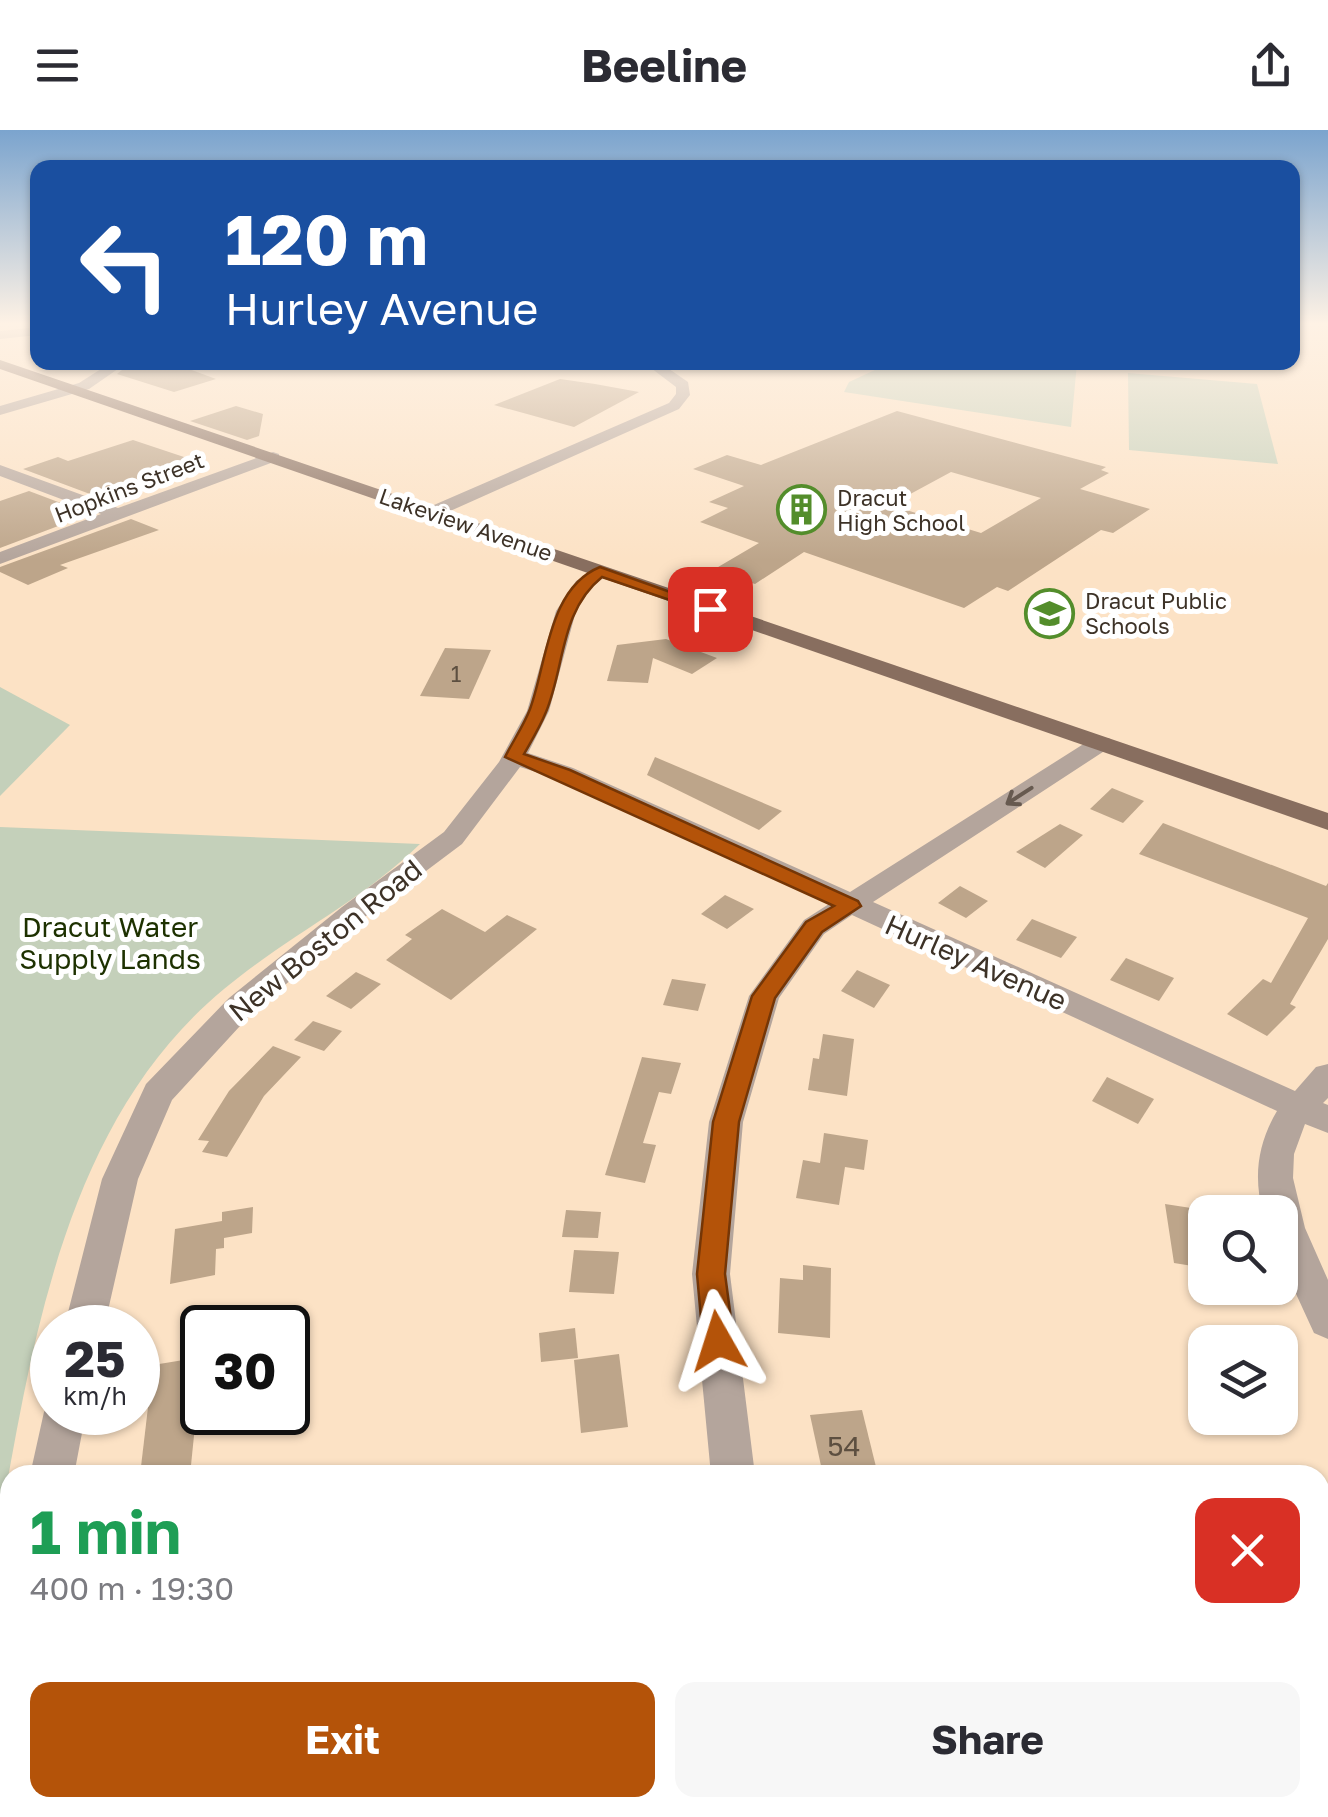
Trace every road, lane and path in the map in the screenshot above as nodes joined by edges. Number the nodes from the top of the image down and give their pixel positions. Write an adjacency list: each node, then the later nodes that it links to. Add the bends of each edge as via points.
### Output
1 (28, 403): 4 (street)
2 (114, 403): 5 (main road, Lakeview Avenue)
3 (677, 403): 7 (street)
4 (0, 411)
5 (273, 457): 7 (main road, Lakeview Avenue); 8 (street, Hopkins Street)
6 (0, 470): 8 (street)
7 (433, 512): 10 (main road, Lakeview Avenue)
8 (119, 515): 9 (street, Hopkins Street)
9 (0, 558)
10 (600, 572): 11 (main road, Lakeview Avenue); 12 (street, New Boston Road, via 566,611 538,710)
11 (1101, 743): 13 (main road, Lakeview Avenue); 14 (street, one-way to 14)
12 (514, 757): 14 (street, Hurley Avenue); 17 (street, New Boston Road, via 453,838 240,1006 158,1093 120,1179)
13 (1328, 822)
14 (851, 906): 16 (street, Hurley Avenue); 21 (street, via 814,927 764,996 726,1122 711,1274)
15 (1328, 1076): 16 (street)
16 (1314, 1114): 18 (street, via 1285,1127 1277,1187 1289,1234)
17 (90, 1305)
18 (1328, 1321)
19 (60, 1435): 20 (street)
20 (54, 1465)
21 (733, 1465)

